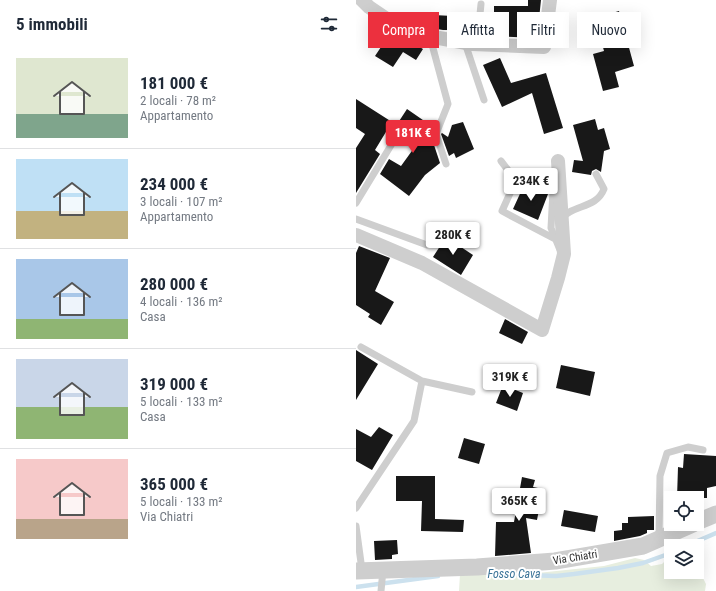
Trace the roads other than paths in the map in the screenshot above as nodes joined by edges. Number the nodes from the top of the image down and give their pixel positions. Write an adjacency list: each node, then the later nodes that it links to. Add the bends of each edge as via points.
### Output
1 (362, 0): 4 (street)
2 (550, 0): 6 (street, via 544,47)
3 (481, 4): 5 (lane)
4 (376, 12)
5 (479, 12)
6 (509, 46)
7 (433, 48): 13 (lane, via 448,104 436,134)
8 (472, 48): 9 (lane)
9 (484, 100)
10 (393, 142): 16 (lane)
11 (558, 161): 18 (street)
12 (501, 162): 20 (lane, via 511,174 553,191 551,228)
13 (446, 164)
14 (596, 174): 18 (lane, via 604,189 601,197)
15 (511, 191): 20 (lane, via 502,211)
16 (356, 202)
17 (356, 219): 21 (lane)
18 (561, 219): 22 (street)
19 (356, 235): 22 (street, via 422,264 542,330)
20 (555, 239): 22 (lane, via 559,250)
21 (427, 245)
22 (564, 254)
23 (361, 347): 24 (lane)
24 (422, 381): 25 (lane); 27 (lane, via 414,421)
25 (472, 392)
26 (703, 450): 32 (lane, via 688,447 667,453 660,476)
27 (356, 508)
28 (716, 514): 29 (street)
29 (704, 519)
30 (356, 526): 33 (lane)
31 (677, 531): 32 (street, Via Chiatri)
32 (659, 539): 34 (street, Via Chiatri, via 643,546 555,561)
33 (359, 571): 34 (street, Via Chiatri)
34 (382, 573): 35 (lane)
35 (381, 591)

